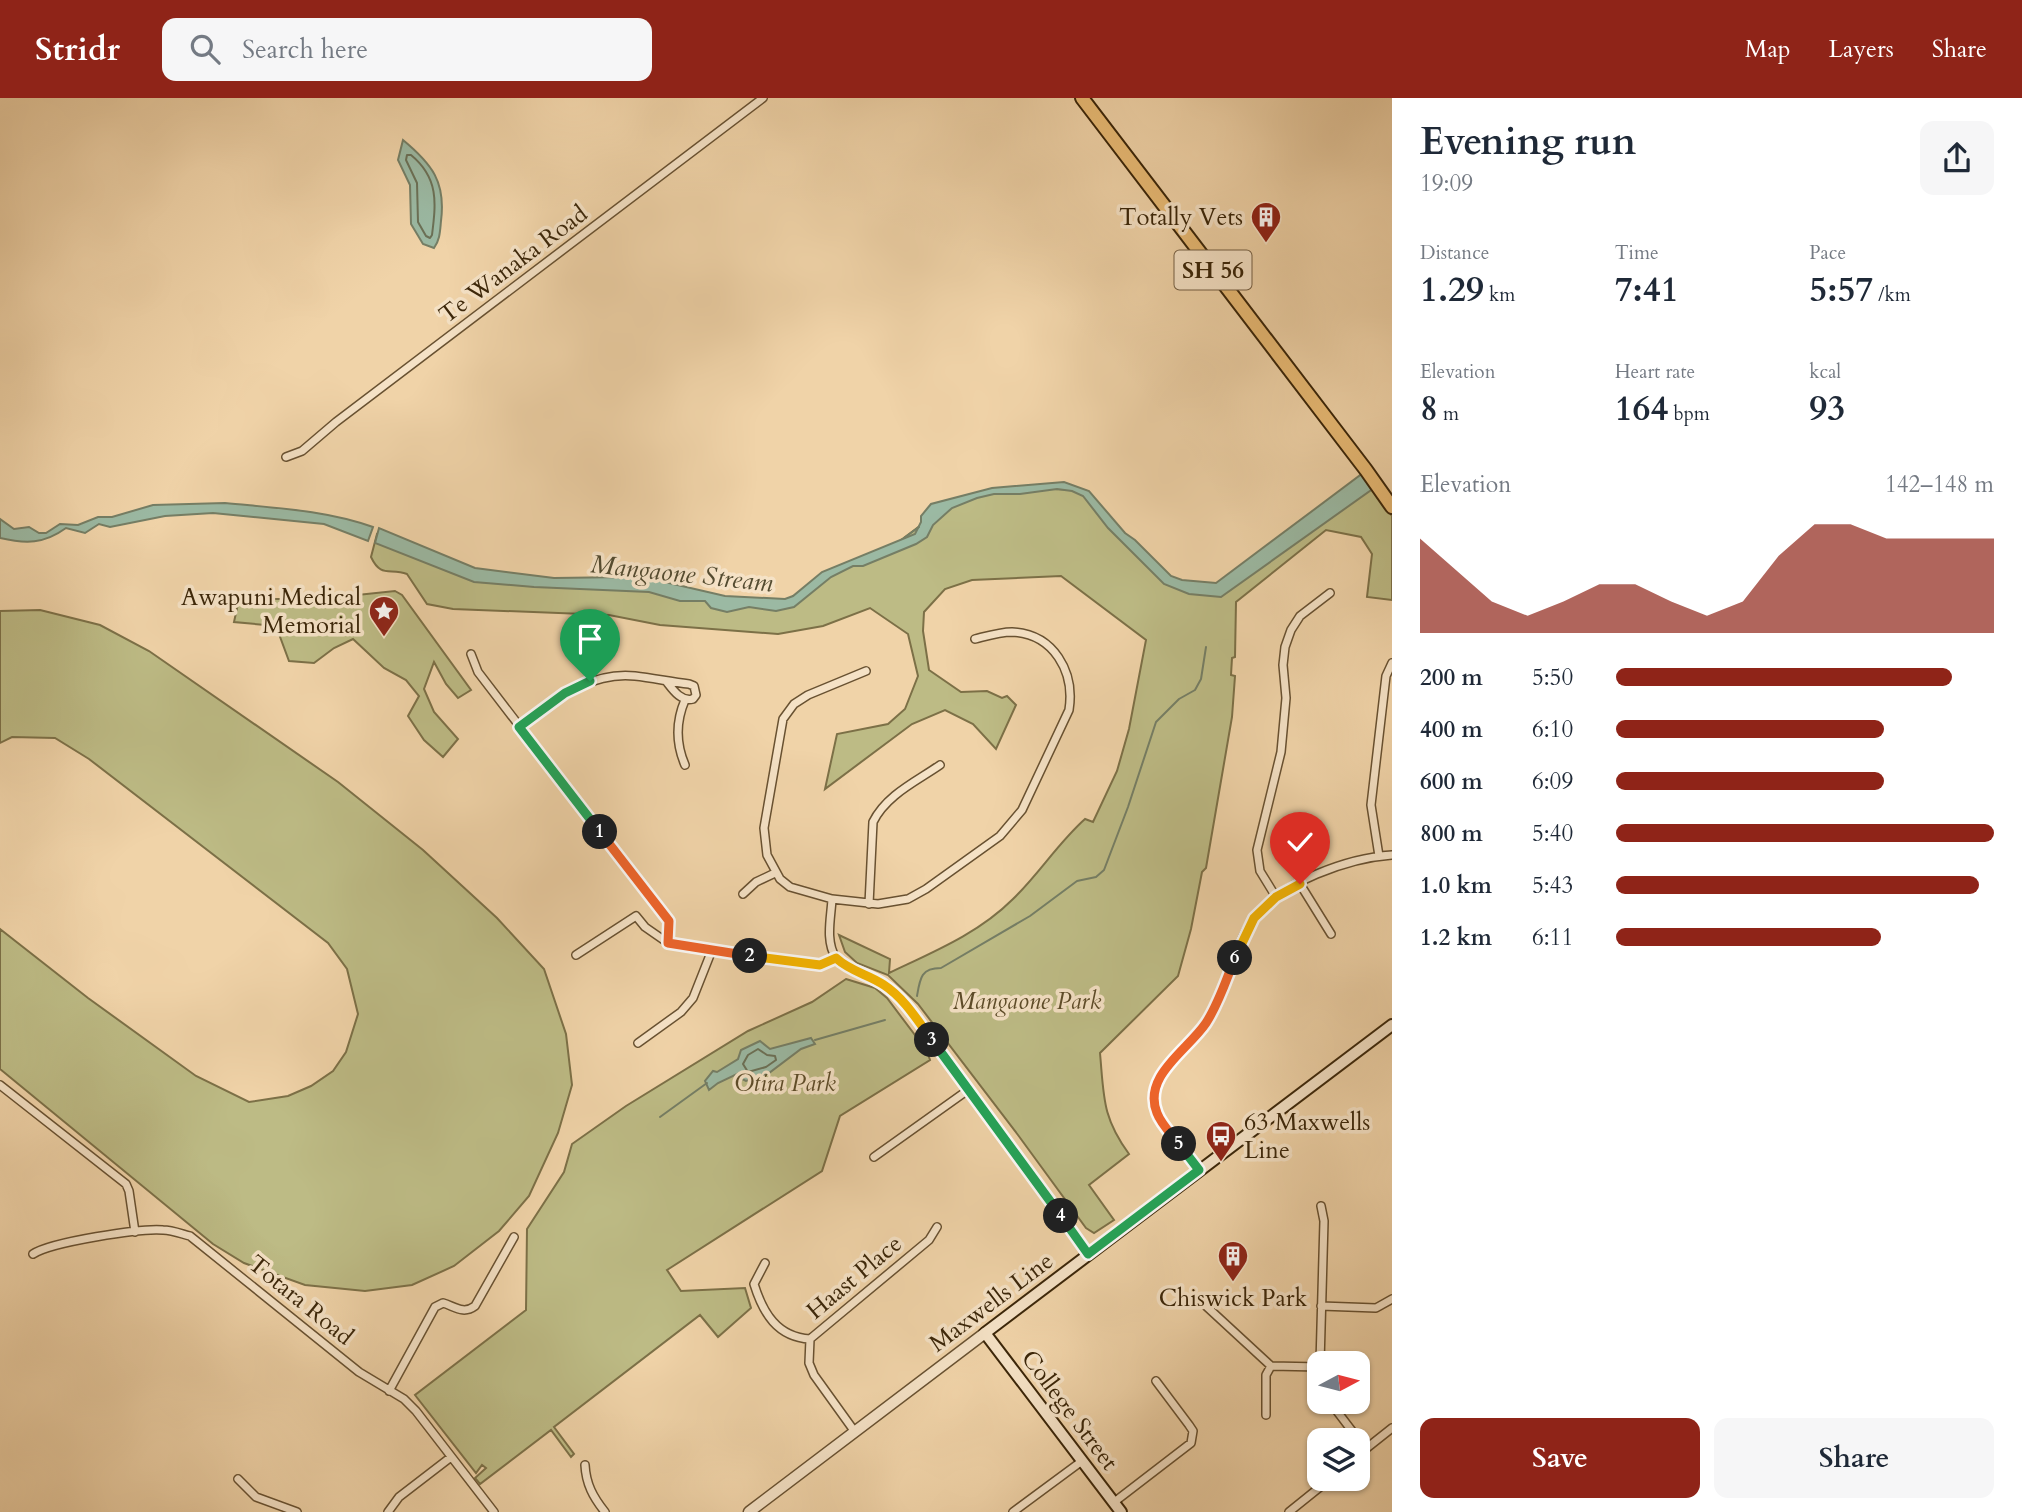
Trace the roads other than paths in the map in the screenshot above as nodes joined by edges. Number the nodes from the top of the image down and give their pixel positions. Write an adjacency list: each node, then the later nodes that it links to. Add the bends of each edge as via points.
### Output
1 (763, 98): 3 (street, Te Wanaka Road, via 302,451)
2 (1082, 98): 4 (main road, SH 56)
3 (286, 457)
4 (1392, 507)
5 (1330, 593): 20 (street, via 1300,616 1285,647 1281,752 1257,850 1260,871)
6 (975, 639): 22 (street, via 1011,632 1032,636 1051,649 1071,685 1064,723 1022,810 1000,836 917,895 899,902)
7 (471, 654): 12 (street, via 478,672)
8 (1392, 663): 16 (street, via 1386,676 1371,805)
9 (866, 671): 17 (street, via 808,695 783,719 764,828)
10 (666, 681): 11 (street); 11 (street, via 694,686 694,699); 12 (street, via 634,676 590,681 565,693)
11 (685, 700): 13 (street, via 678,730)
12 (519, 727): 24 (street, via 669,921)
13 (685, 765)
14 (940, 765): 22 (street, via 889,800 873,822)
15 (1392, 855): 16 (street)
16 (1378, 856): 18 (street, via 1330,867)
17 (775, 873): 19 (street); 21 (street, via 790,887)
18 (1300, 884): 20 (street); 23 (street)
19 (743, 894)
20 (1276, 897): 33 (street, via 1254,918 1205,1025 1157,1082 1158,1116)
21 (832, 899): 22 (street); 27 (street, via 830,936)
22 (869, 904)
23 (1331, 934)
24 (668, 943): 25 (street); 26 (street, via 636,916)
25 (712, 950): 27 (street, via 820,965); 29 (street, via 693,998)
26 (576, 956)
27 (836, 958): 31 (street, via 895,993)
28 (1392, 1025): 33 (main road, Maxwells Line)
29 (638, 1043)
30 (0, 1085): 36 (street, via 126,1184)
31 (968, 1090): 32 (street); 39 (street)
32 (874, 1157)
33 (1199, 1170): 39 (main road, Maxwells Line)
34 (1321, 1206): 43 (street)
35 (937, 1227): 45 (street, Haast Place, via 929,1240)
36 (135, 1232): 38 (street, Totara Road, via 49,1246); 50 (street, Totara Road, via 163,1230 190,1236 359,1373)
37 (513, 1237): 50 (street, via 475,1306 460,1310 443,1303 435,1307)
38 (33, 1254)
39 (1088, 1254): 44 (main road, Maxwells Line)
40 (765, 1262): 45 (street, via 754,1284 761,1305 782,1332)
41 (1392, 1298): 43 (street, via 1376,1308)
42 (1206, 1306): 48 (street)
43 (1321, 1306): 46 (street)
44 (985, 1333): 55 (street, Maxwells Line); 58 (main road, College Street)
45 (810, 1339): 55 (street, Haast Place, via 809,1363 814,1375)
46 (1320, 1351)
47 (1307, 1365): 48 (street)
48 (1271, 1366): 52 (street, via 1266,1375)
49 (1156, 1381): 62 (street, via 1193,1431 1191,1443)
50 (389, 1391): 57 (street, Totara Road, via 416,1411)
51 (1339, 1414): 53 (street)
52 (1266, 1415)
53 (1350, 1428)
54 (1392, 1428): 56 (street)
55 (855, 1432): 67 (street, Maxwells Line)
56 (1370, 1444)
57 (451, 1457): 64 (street, via 399,1497); 65 (street, Totara Road)
58 (1082, 1461): 62 (main road, College Street); 68 (street)
59 (585, 1465): 66 (street, via 589,1489)
60 (238, 1479): 63 (street, via 256,1497)
61 (1315, 1491): 69 (street)
62 (1117, 1507)
63 (297, 1512)
64 (388, 1512)
65 (494, 1512)
66 (605, 1512)
67 (749, 1512)
68 (1013, 1512)
69 (1289, 1512)

